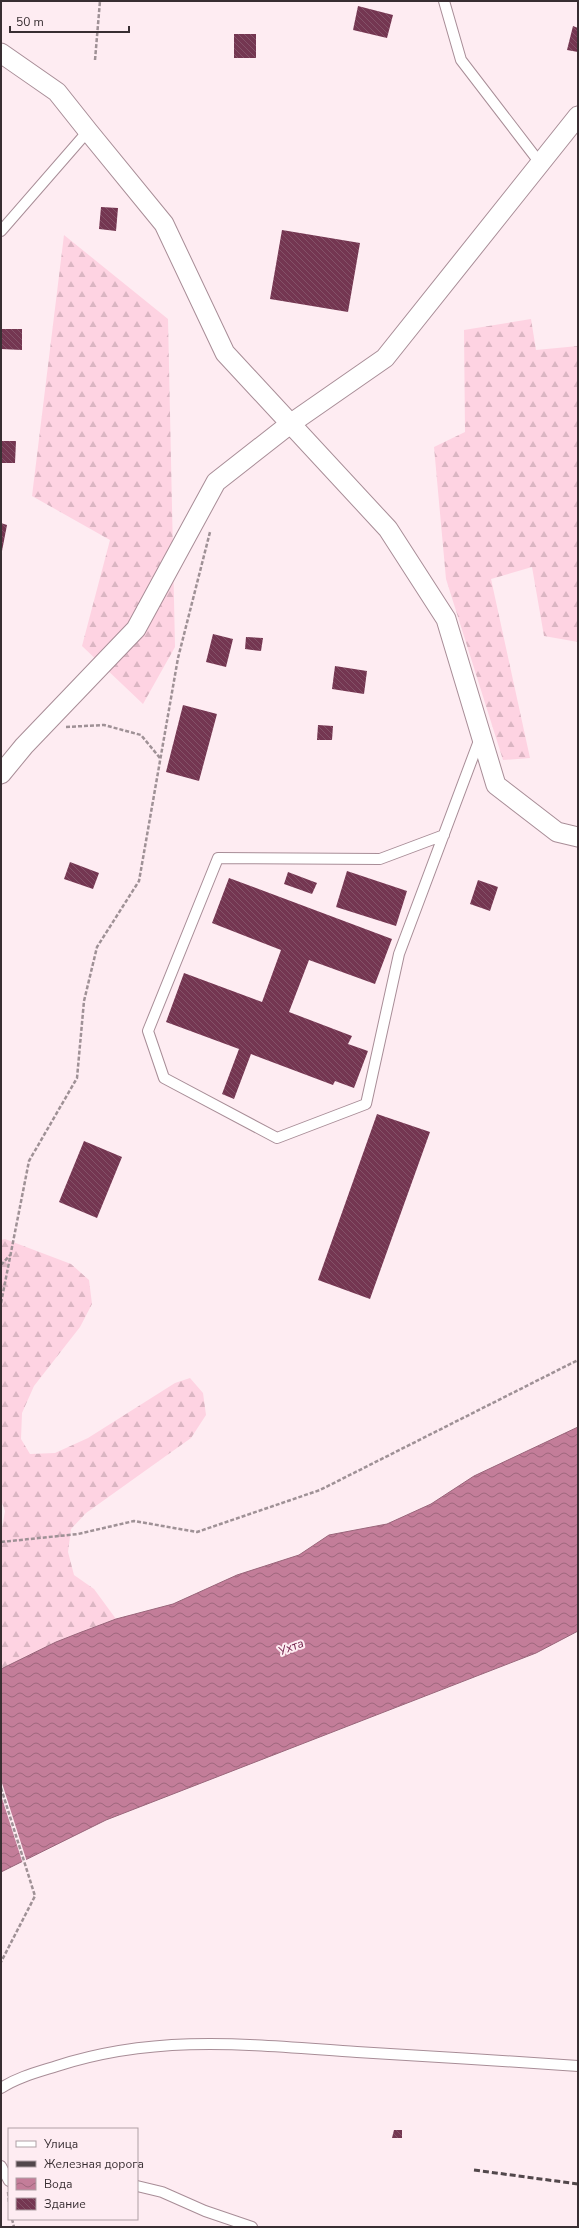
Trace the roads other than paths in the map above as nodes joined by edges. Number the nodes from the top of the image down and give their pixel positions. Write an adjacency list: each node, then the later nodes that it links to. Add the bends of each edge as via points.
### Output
1 (444, 1): 5 (lane, via 461,60)
2 (1, 53): 4 (street, via 57,92)
3 (578, 116): 5 (street)
4 (88, 131): 6 (lane); 7 (street, via 164,224 225,353)
5 (540, 163): 7 (street, via 385,358)
6 (1, 231)
7 (290, 424): 8 (street, via 388,529 446,619); 9 (street, via 216,482 136,628 24,746)
8 (481, 736): 10 (lane); 11 (street, via 496,785 557,832)
9 (1, 774)
10 (444, 835): 10 (lane, via 398,954 366,1104 277,1138 164,1078 148,1031 218,858 380,859)
11 (578, 837)
12 (578, 2066): 13 (lane, via 245,2044 186,2043 128,2048 94,2055 33,2074)
13 (1, 2088)
14 (1, 2166): 15 (lane)
15 (8, 2179)
16 (138, 2186): 17 (lane, via 162,2192)
17 (252, 2227)

